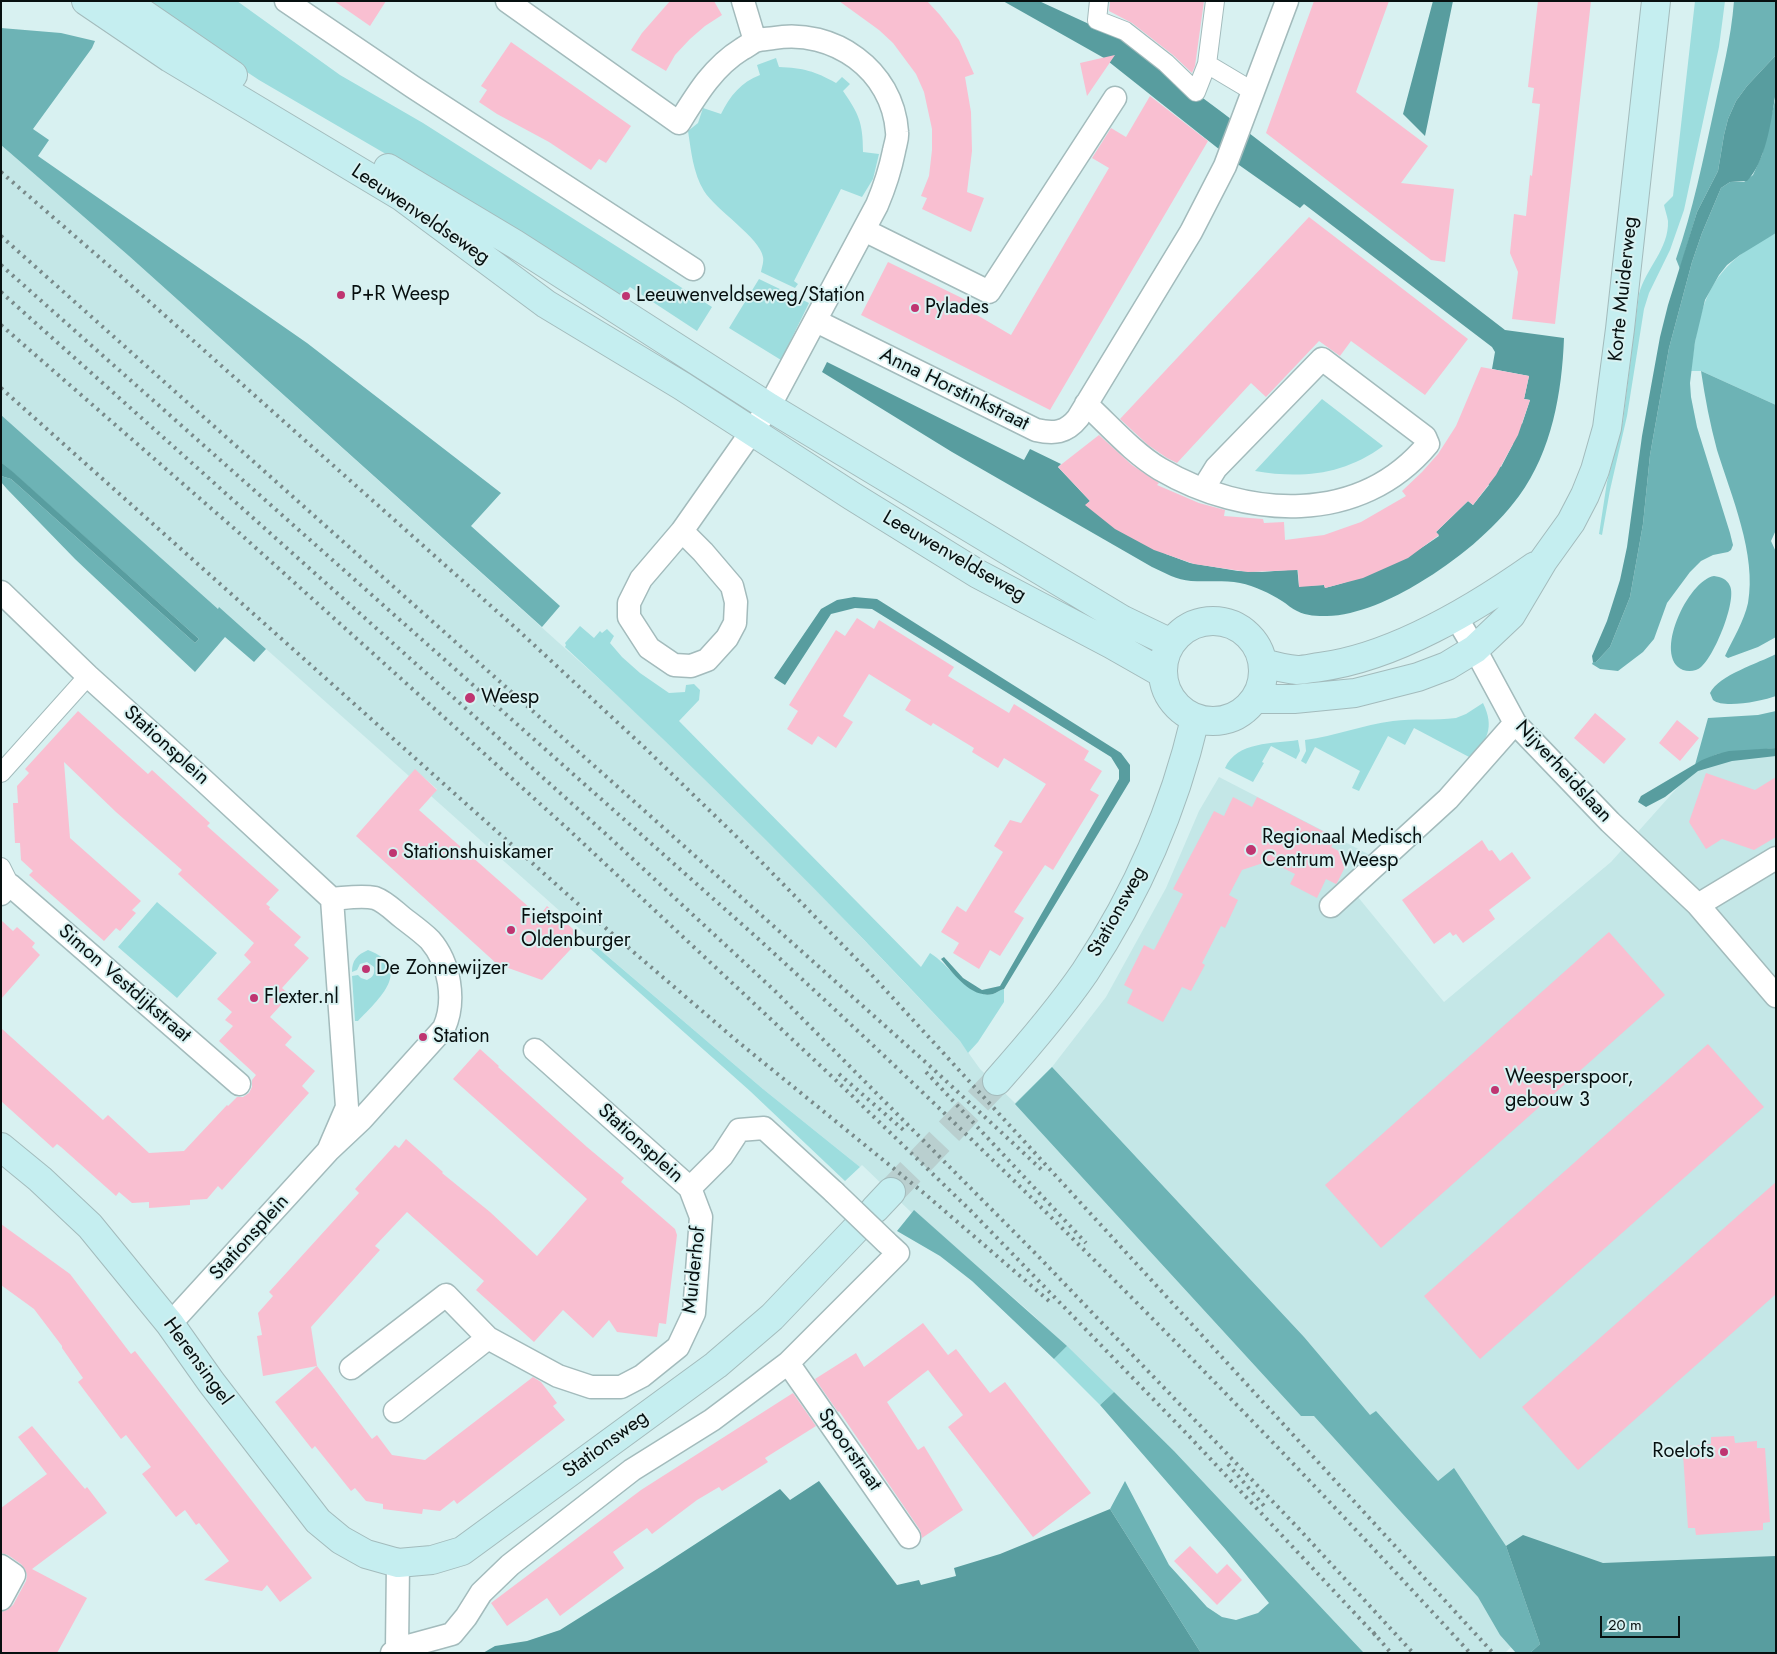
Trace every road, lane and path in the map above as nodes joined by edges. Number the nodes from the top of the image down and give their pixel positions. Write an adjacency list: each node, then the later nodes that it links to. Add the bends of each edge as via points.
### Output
1 (86, 1): 19 (main road, Leeuwenveldseweg, via 170,58 402,197 546,304)
2 (125, 1): 18 (main road, Leeuwenveldseweg, via 220,67 515,244)
3 (286, 1): 15 (street)
4 (507, 1): 10 (street, via 679,123 702,85 728,58)
5 (743, 1): 10 (street)
6 (1100, 1): 11 (street, via 1097,20 1125,31 1196,92)
7 (1215, 1): 11 (street)
8 (1287, 1): 12 (street, Anna Horstinkstraat)
9 (1656, 1): 22 (main road, Korte Muiderweg, via 1607,428 1585,495)
10 (755, 42): 14 (street, via 790,36 819,39 847,51 866,66 884,89 893,107 897,134 890,175)
11 (1207, 64): 12 (street)
12 (1254, 92): 17 (street, Anna Horstinkstraat, via 1224,166 1191,232)
13 (1115, 98): 14 (street, via 989,292)
14 (864, 230): 16 (street)
15 (693, 269)
16 (816, 321): 17 (street, Anna Horstinkstraat, via 1036,430 1053,432 1067,429); 18 (street)
17 (1086, 404): 20 (street, via 1142,456)
18 (769, 407): 19 (street); 25 (main road, Leeuwenveldseweg, via 1123,620)
19 (752, 432): 21 (street); 28 (main road, Leeuwenveldseweg, via 978,574)
20 (1204, 490): 20 (street, via 1280,506 1330,503 1352,498 1388,480 1428,444 1425,437 1322,360 1216,468)
21 (682, 530): 21 (street, via 732,586 736,602 735,622 727,638 707,660 691,666 674,664 649,648 629,617 629,603 641,579)
22 (1543, 561): 24 (main road, Korte Muiderweg); 26 (main road, Korte Muiderweg, via 1511,615)
23 (1, 592): 29 (street, Stationsplein)
24 (1456, 617): 26 (street, Nijverheidslaan); 27 (main road, Korte Muiderweg, via 1368,656 1336,665 1299,670)
25 (1171, 643): 27 (main road, via 1195,624 1224,622 1250,637 1259,649); 28 (main road, via 1164,657)
26 (1475, 649): 30 (main road, Korte Muiderweg, via 1447,666 1386,686 1308,698); 32 (street, Nijverheidslaan)
27 (1263, 663): 30 (main road, via 1263,682)
28 (1162, 674): 31 (main road, via 1167,693 1178,709)
29 (88, 676): 33 (street); 36 (street, Stationsplein)
30 (1256, 699): 31 (main road, via 1244,712 1229,720 1212,723)
31 (1195, 719): 41 (main road, Stationsweg, via 1162,825 1138,881 1084,972)
32 (1515, 724): 37 (street, Nijverheidslaan, via 1610,822); 38 (street, via 1448,799)
33 (1, 772)
34 (1776, 858): 37 (street)
35 (4, 882): 42 (street, Simon Vestdijkstraat)
36 (332, 898): 44 (street, Stationsplein, via 347,1107); 44 (street, Stationsplein, via 359,897 383,901 430,940 447,971 450,997 444,1028 362,1119)
37 (1698, 905): 39 (street, Nijverheidslaan)
38 (1331, 906)
39 (1776, 996)
40 (535, 1050): 45 (street, Stationsplein)
41 (996, 1081)
42 (239, 1084)
43 (1, 1147): 48 (main road, Herensingel, via 90,1226)
44 (328, 1151): 48 (street, Stationsplein)
45 (690, 1188): 47 (street, Stationsplein, bridge, via 722,1156 740,1130 764,1128); 49 (street, Muiderhof, via 701,1216 694,1312 678,1347 642,1376 621,1387 590,1387 558,1376)
46 (855, 1230): 54 (main road, Stationsweg, via 772,1317 716,1365 462,1551 432,1560)
47 (892, 1247): 50 (street, Stationsweg)
48 (170, 1324): 54 (main road, Herensingel, via 318,1521 366,1554)
49 (488, 1338): 51 (street, Muiderhof, via 446,1295); 52 (street)
50 (788, 1363): 53 (street, Spoorstraat); 57 (street, Stationsweg, via 712,1420 632,1470 510,1565 480,1594 452,1634)
51 (351, 1368)
52 (395, 1411)
53 (909, 1537)
54 (398, 1563): 57 (street, Stationsweg)
55 (1, 1566): 56 (street, via 14,1575)
56 (1, 1599)
57 (395, 1651)

